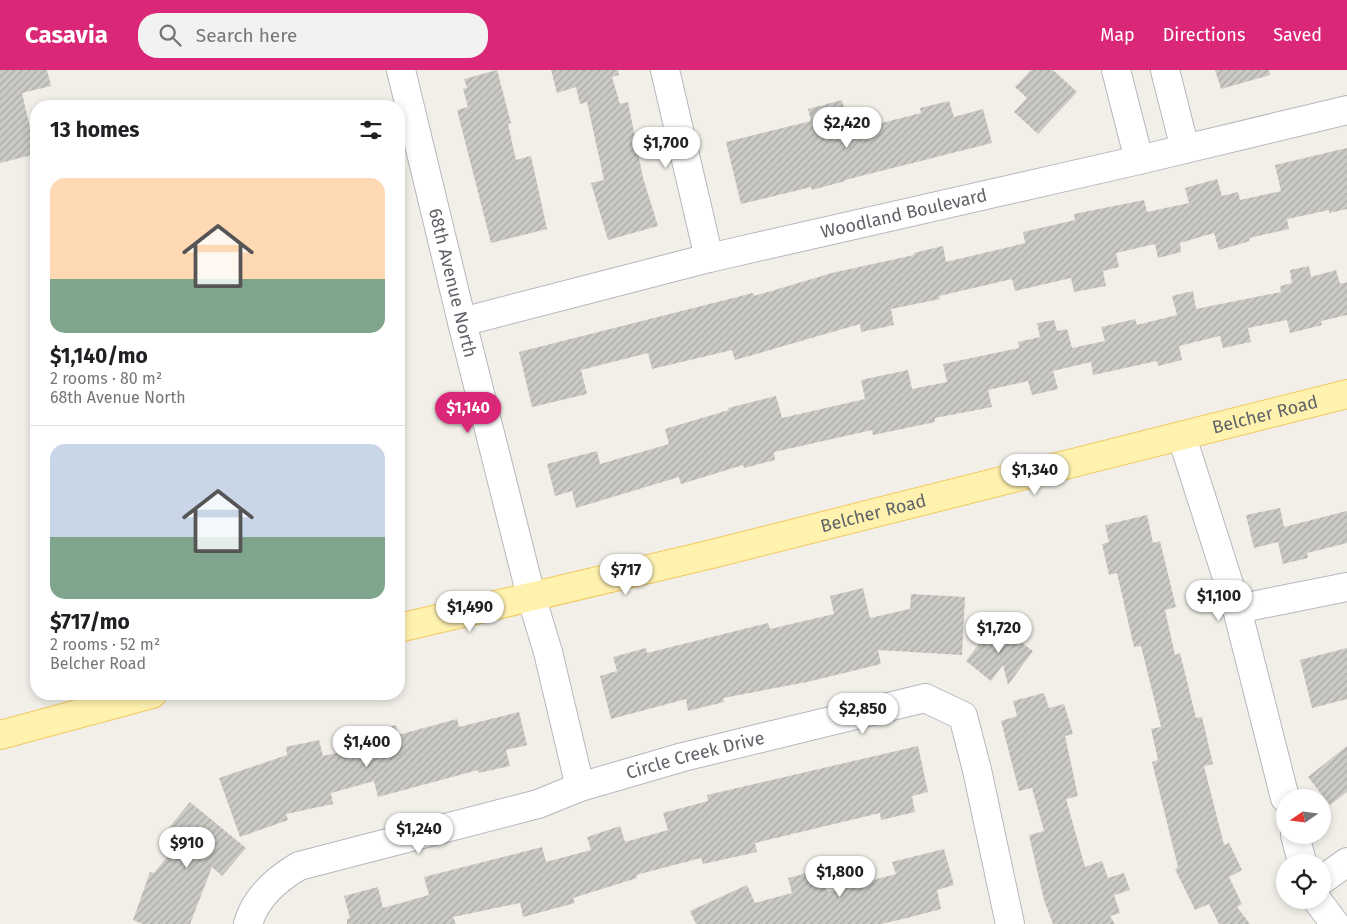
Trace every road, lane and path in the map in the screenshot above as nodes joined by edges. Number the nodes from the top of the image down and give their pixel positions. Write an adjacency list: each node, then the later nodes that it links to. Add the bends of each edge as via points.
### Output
1 (401, 70): 9 (street, 68th Avenue North)
2 (665, 70): 8 (street)
3 (1116, 70): 7 (street)
4 (1165, 70): 6 (street)
5 (1347, 110): 6 (street, Woodland Boulevard)
6 (1185, 149): 7 (street, Woodland Boulevard)
7 (1139, 160): 8 (street, Woodland Boulevard)
8 (709, 258): 9 (street, Woodland Boulevard)
9 (462, 322): 13 (street, 68th Avenue North)
10 (1347, 394): 11 (main road, Belcher Road)
11 (1182, 437): 13 (main road, Belcher Road); 14 (street)
12 (1347, 587): 14 (street)
13 (531, 596): 15 (main road, Belcher Road); 18 (street, 68th Avenue North)
14 (1237, 609): 19 (street)
15 (405, 627)
16 (130, 700): 17 (main road)
17 (0, 735)
18 (580, 786): 23 (street, Circle Creek Drive, via 538,804 299,866 280,877 252,909); 24 (street, Circle Creek Drive, via 683,757 925,698 963,716)
19 (1283, 789)
20 (1347, 862): 21 (street)
21 (1331, 874)
22 (1324, 909): 25 (street)
23 (248, 924)
24 (1010, 924)
25 (1335, 924)

